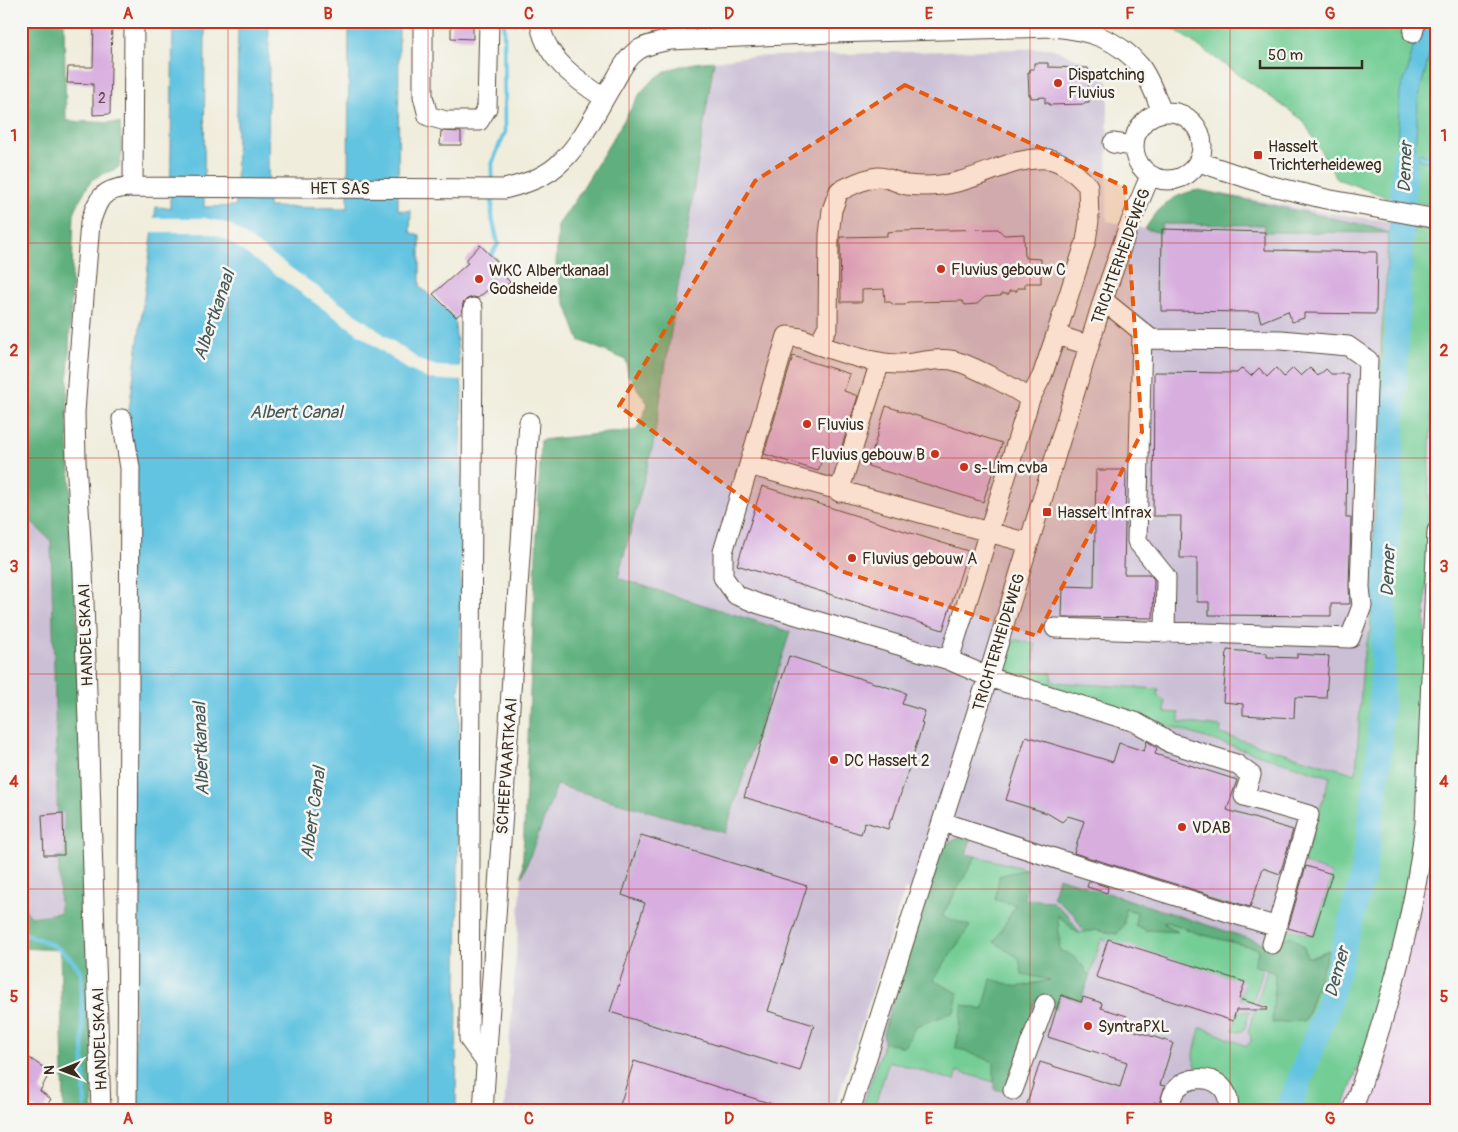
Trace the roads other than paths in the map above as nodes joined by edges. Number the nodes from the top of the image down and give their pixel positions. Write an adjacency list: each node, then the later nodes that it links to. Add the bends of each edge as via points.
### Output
1 (134, 21): 11 (street)
2 (423, 21): 3 (street, via 422,96 428,116 446,121 479,121 487,108)
3 (489, 21)
4 (540, 21): 5 (street, via 560,65)
5 (604, 98): 6 (street, HET SAS, via 625,63 638,50 671,40 1054,27 1079,29 1102,37 1122,50 1140,66); 11 (street, HET SAS, via 562,162 544,175 504,189)
6 (1162, 112): 8 (street, via 1142,124); 9 (street, via 1186,117 1195,126 1201,137)
7 (1113, 143): 8 (street)
8 (1133, 146): 10 (street, via 1135,158)
9 (1199, 162): 10 (street, via 1192,171 1172,181); 12 (street, via 1268,185 1326,199)
10 (1150, 176): 13 (street, TRICHTERHEIDEWEG)
11 (142, 187): 39 (street, HANDELSKAAI, via 114,188 104,192 96,204 90,224 75,414)
12 (1429, 217)
13 (1102, 300): 15 (street); 18 (street, TRICHTERHEIDEWEG)
14 (473, 308): 37 (street, via 468,1039)
15 (1142, 332): 31 (street, via 1137,542 1166,577); 31 (street, via 1151,339 1281,340 1348,346 1368,360 1362,606 1350,638)
16 (1056, 335): 17 (street, via 1086,241 1088,186 1065,166 1051,159 1031,158 956,182 908,185 879,177 862,180 839,192 832,210 829,235 828,326); 18 (street); 20 (street)
17 (818, 345): 19 (street); 23 (street, via 787,336)
18 (1088, 345): 27 (street, TRICHTERHEIDEWEG)
19 (880, 362): 20 (street, via 899,364 951,360 1018,390); 24 (street)
20 (1030, 399): 26 (street)
21 (122, 419): 40 (street, via 130,468)
22 (529, 422): 37 (street, SCHEEPVAARTKAAI)
23 (749, 465): 24 (street); 32 (street, via 723,552 723,577 736,595)
24 (840, 492): 26 (street)
25 (1437, 531): 28 (street)
26 (988, 532): 27 (street); 32 (street)
27 (1028, 543): 33 (street, TRICHTERHEIDEWEG)
28 (1436, 563): 29 (street)
29 (1435, 626): 35 (street)
30 (1055, 628): 31 (street)
31 (1165, 633)
32 (949, 660): 33 (street)
33 (988, 677): 34 (street, TRICHTERHEIDEWEG); 34 (street, via 1135,722 1170,743 1236,764 1250,775 1244,796 1309,816 1275,935)
34 (942, 822): 42 (street, TRICHTERHEIDEWEG)
35 (1431, 824): 45 (street, via 1392,993)
36 (1045, 1004): 38 (street)
37 (486, 1062): 41 (street, SCHEEPVAARTKAAI)
38 (1013, 1090)
39 (101, 1111)
40 (127, 1111)
41 (483, 1111)
42 (850, 1111)
43 (1172, 1111): 44 (street, via 1174,1094 1181,1084 1202,1077 1221,1086)
44 (1228, 1111)
45 (1352, 1111)

